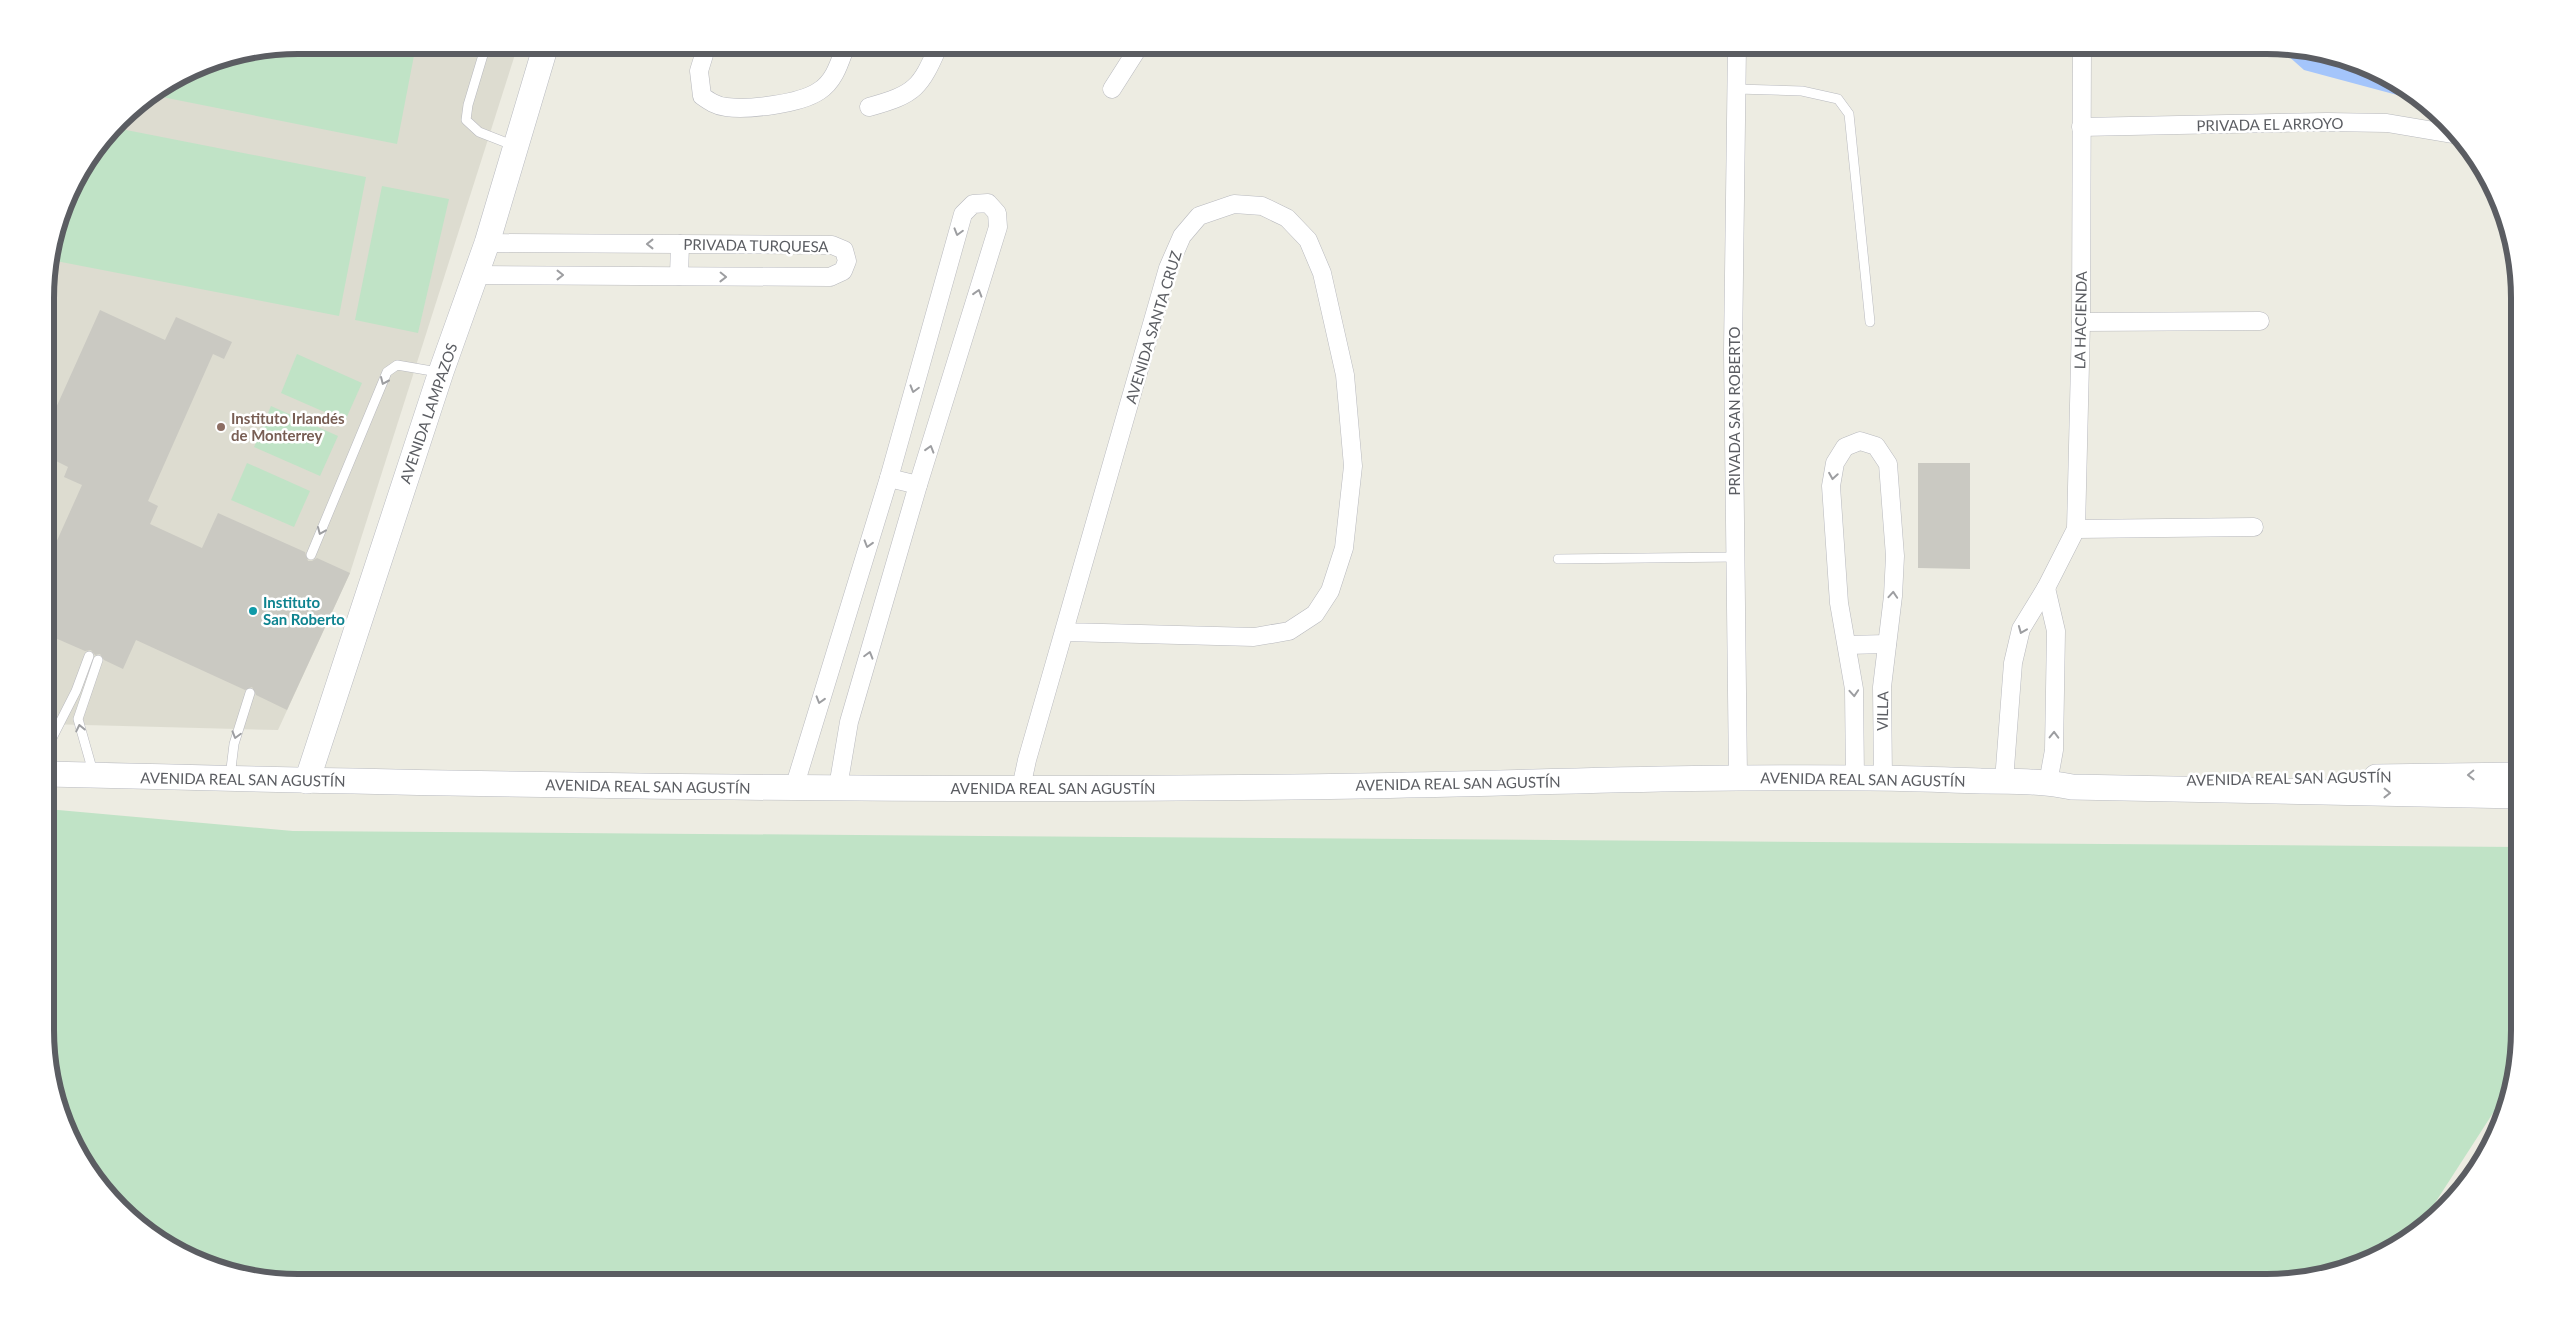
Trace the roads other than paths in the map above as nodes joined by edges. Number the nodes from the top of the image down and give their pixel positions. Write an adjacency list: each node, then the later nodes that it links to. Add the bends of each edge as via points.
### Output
1 (483, 54): 14 (lane, via 466,120 479,132)
2 (543, 54): 14 (main road, AVENIDA LAMPAZOS)
3 (704, 54): 4 (street, via 699,72 702,96 725,107 776,104 808,96 820,90 835,72)
4 (842, 54)
5 (934, 54): 11 (street, via 916,88 895,100)
6 (1134, 54): 9 (street)
7 (1737, 54): 10 (street, PRIVADA SAN ROBERTO)
8 (2082, 54): 12 (street, LA HACIENDA)
9 (1112, 89)
10 (1736, 89): 20 (lane, via 1802,91 1838,99 1848,114); 28 (street, PRIVADA SAN ROBERTO)
11 (869, 107)
12 (2081, 127): 13 (street, PRIVADA EL ARROYO, via 2387,123); 21 (street, LA HACIENDA)
13 (2448, 133)
14 (516, 146): 15 (main road, AVENIDA LAMPAZOS)
15 (487, 243): 16 (street, PRIVADA TURQUESA, one-way to 15); 17 (main road, AVENIDA LAMPAZOS)
16 (680, 244): 18 (street); 18 (street, PRIVADA TURQUESA, one-way to 16, via 830,278 843,271 847,261 844,250 832,244)
17 (476, 275): 18 (street, PRIVADA TURQUESA, one-way to 18); 22 (main road, AVENIDA LAMPAZOS)
18 (679, 276)
19 (2260, 321): 21 (street)
20 (1870, 322)
21 (2081, 322): 26 (street, LA HACIENDA)
22 (441, 372): 27 (lane, one-way to 27, via 397,365 388,372); 47 (main road, AVENIDA LAMPAZOS)
23 (889, 478): 24 (street); 24 (street, one-way to 23, via 998,227 997,213 988,203 972,204 963,214); 50 (street, one-way to 50)
24 (918, 485): 51 (street, one-way to 24, via 849,722)
25 (2254, 527): 26 (street)
26 (2076, 529): 30 (street, LA HACIENDA)
27 (311, 555)
28 (1735, 557): 29 (lane); 43 (street, PRIVADA SAN ROBERTO)
29 (1558, 560)
30 (2046, 588): 48 (street, LA HACIENDA, one-way to 48, via 2021,629 2013,663); 49 (street, one-way to 30, via 2056,631)
31 (1065, 632): 31 (street, AVENIDA SANTA CRUZ, via 1168,268 1182,236 1199,216 1234,204 1262,206 1287,218 1308,240 1322,273 1345,375 1354,466 1344,548 1330,592 1315,614 1289,631 1254,637); 52 (street, AVENIDA SANTA CRUZ)
32 (1887, 644): 33 (street); 33 (street, VILLA, one-way to 33, via 1895,556 1888,464 1876,446 1860,441 1845,447 1835,463 1831,486 1839,603); 37 (street, VILLA)
33 (1848, 645): 38 (street, VILLA, one-way to 38)
34 (89, 656): 39 (lane, via 76,691)
35 (98, 660): 41 (lane, one-way to 35, via 78,719)
36 (250, 692): 44 (lane, one-way to 44, via 234,744)
37 (1881, 725): 38 (street); 46 (street, VILLA)
38 (1856, 726): 45 (street, VILLA)
39 (54, 733)
40 (54, 774): 41 (main road, AVENIDA REAL SAN AGUSTÍN)
41 (94, 775): 44 (main road, AVENIDA REAL SAN AGUSTÍN)
42 (2511, 775): 49 (main road, AVENIDA REAL SAN AGUSTÍN, one-way to 49, via 2072,781)
43 (1738, 777): 45 (main road, AVENIDA REAL SAN AGUSTÍN); 52 (main road, AVENIDA REAL SAN AGUSTÍN)
44 (229, 778): 47 (main road, AVENIDA REAL SAN AGUSTÍN)
45 (1855, 778): 46 (main road, AVENIDA REAL SAN AGUSTÍN)
46 (1883, 778): 48 (main road, AVENIDA REAL SAN AGUSTÍN)
47 (306, 781): 50 (main road, AVENIDA REAL SAN AGUSTÍN)
48 (2004, 781): 49 (main road, AVENIDA REAL SAN AGUSTÍN)
49 (2054, 784): 53 (main road, AVENIDA REAL SAN AGUSTÍN, one-way to 53, via 2072,787)
50 (794, 788): 51 (main road, AVENIDA REAL SAN AGUSTÍN)
51 (838, 788): 52 (main road, AVENIDA REAL SAN AGUSTÍN)
52 (1021, 788)
53 (2511, 796)

